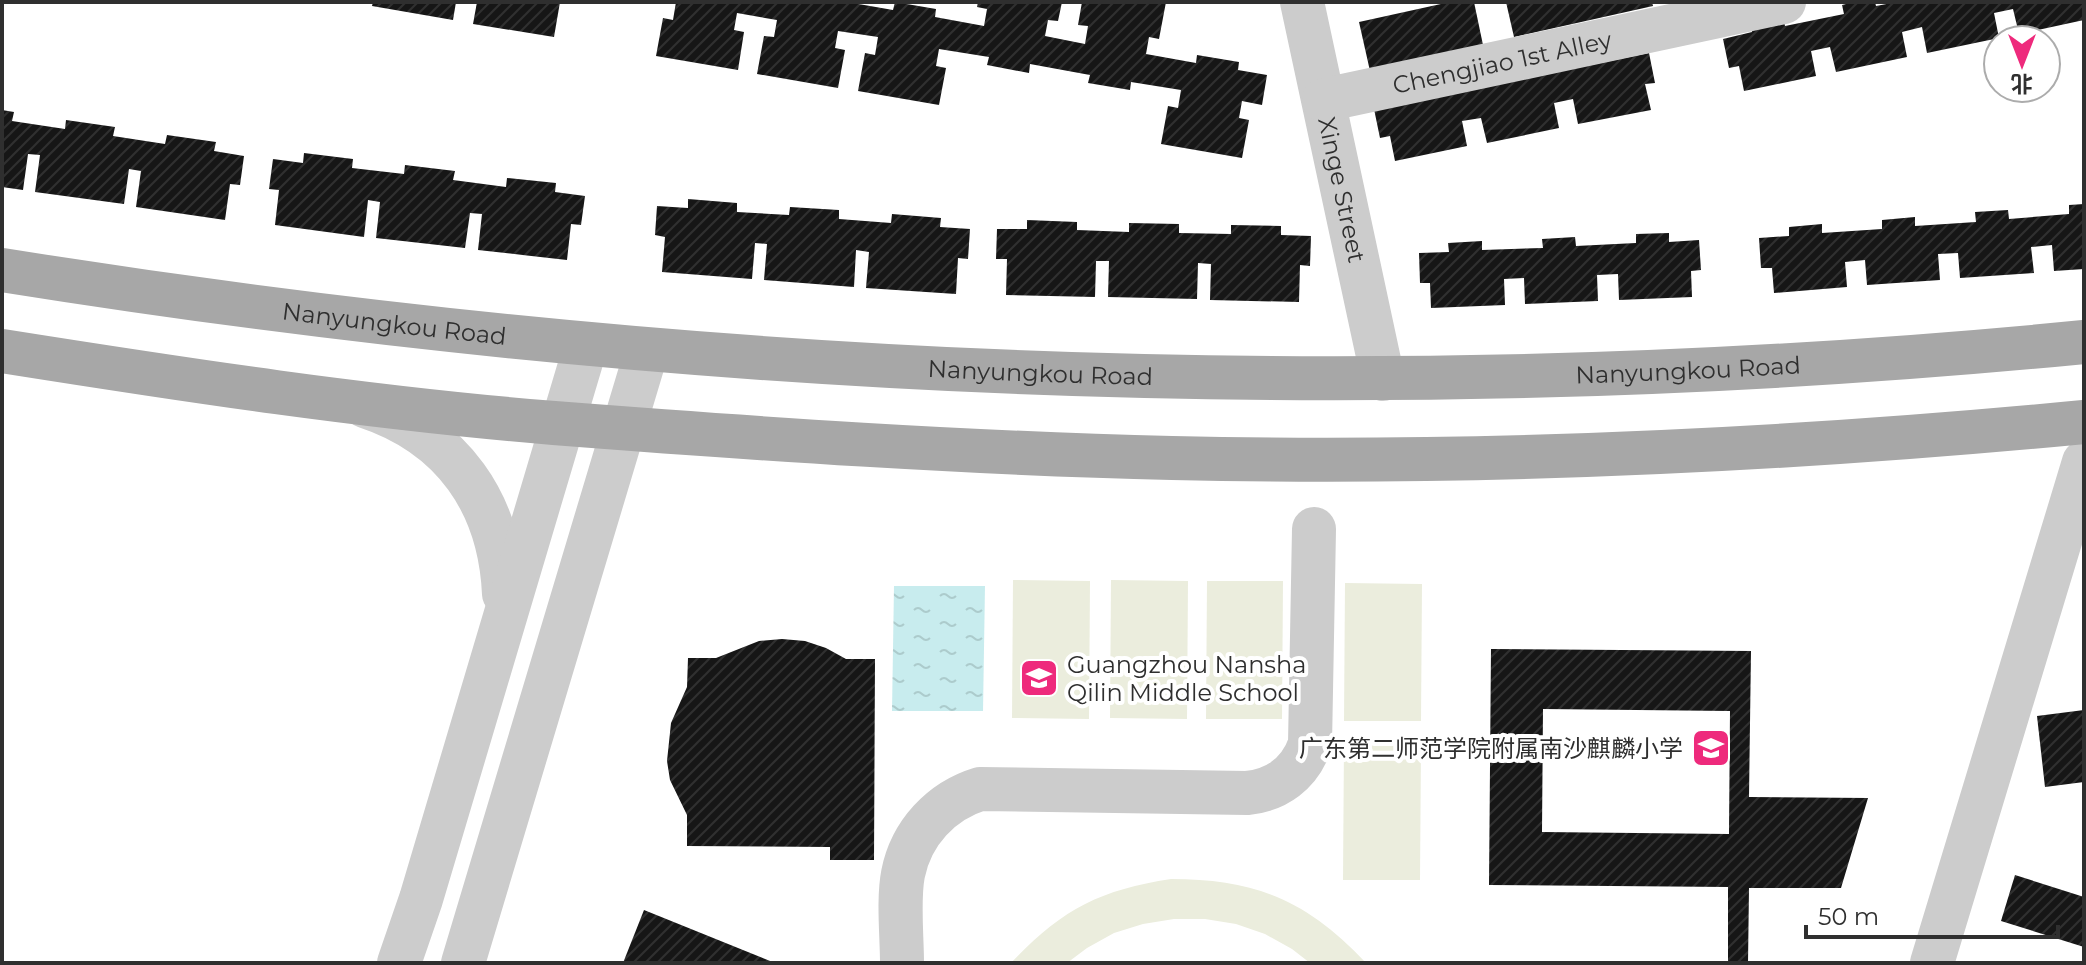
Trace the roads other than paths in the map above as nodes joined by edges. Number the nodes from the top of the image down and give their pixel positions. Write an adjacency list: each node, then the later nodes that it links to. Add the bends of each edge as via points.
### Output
1 (1302, 2): 4 (street, Xinge Street)
2 (1784, 2): 3 (street, Chengjiao 1st Alley)
3 (1680, 13): 4 (street, Chengjiao 1st Alley)
4 (1324, 100): 10 (street, Xinge Street)
5 (2, 270): 7 (main road, Nanyungkou Road, via 331,318)
6 (2084, 342): 10 (main road, Nanyungkou Road, via 1791,365)
7 (586, 345): 8 (main road, Nanyungkou Road); 13 (street)
8 (647, 350): 10 (main road, Nanyungkou Road, via 973,372); 14 (street)
9 (2, 351): 11 (main road)
10 (1383, 379)
11 (328, 398): 13 (main road); 17 (street, via 384,412 411,426 435,443 474,487 488,513 503,569)
12 (2084, 422): 14 (main road, via 1795,445 1382,458 970,451)
13 (562, 423): 14 (main road); 17 (street)
14 (624, 428): 19 (street)
15 (2084, 462): 21 (street)
16 (1314, 529): 20 (street, via 1310,744 1296,769 1275,786 1247,793 980,789 963,794 948,802 913,844 903,875)
17 (502, 627): 18 (street)
18 (399, 963)
19 (463, 963)
20 (902, 963)
21 (1932, 963)

